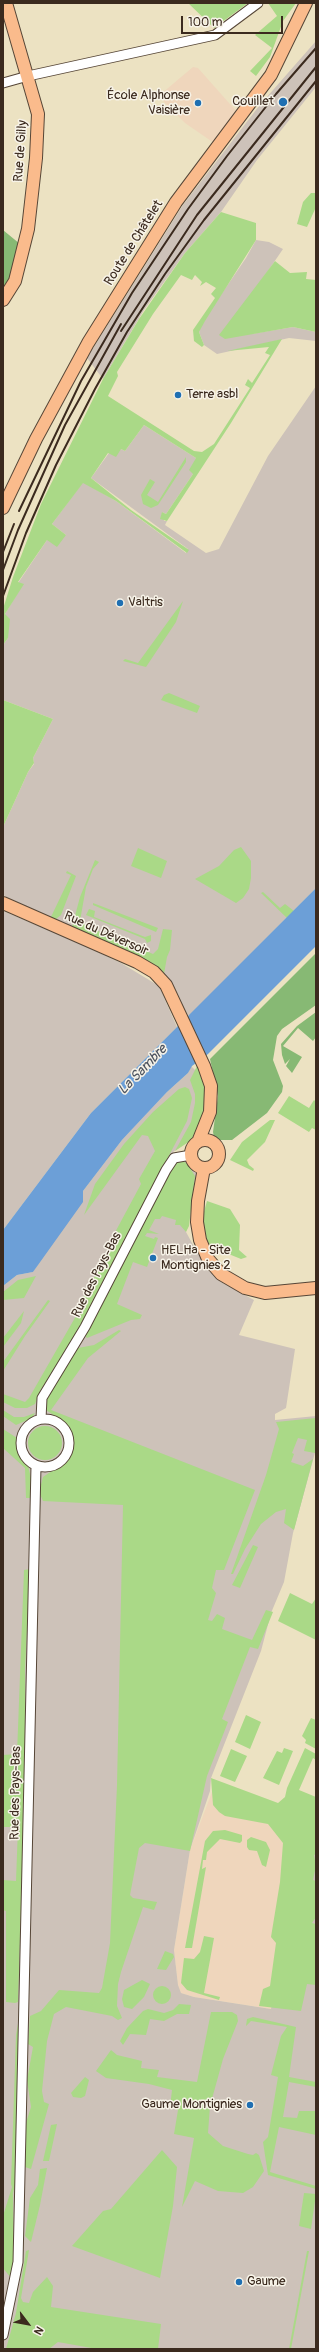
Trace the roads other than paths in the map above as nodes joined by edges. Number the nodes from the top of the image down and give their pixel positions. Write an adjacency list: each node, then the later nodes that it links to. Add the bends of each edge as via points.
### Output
1 (6, 3): 4 (main road, Rue de Gilly)
2 (258, 3): 4 (street, via 215,35)
3 (306, 3): 7 (main road, Route de Châtelet, via 271,76 176,202 88,343)
4 (28, 76): 5 (street); 6 (main road, Rue de Gilly, via 38,114 36,158 28,229 15,281)
5 (3, 83)
6 (3, 300)
7 (3, 508)
8 (3, 903): 9 (main road, Rue du Déversoir, via 137,962 154,972 166,985 211,1086 212,1100)
9 (204, 1141): 10 (main road, via 193,1147); 11 (main road, via 217,1146 219,1156 215,1164)
10 (191, 1155): 11 (main road, via 194,1163); 13 (street, Rue des Pays-Bas, via 174,1158 166,1170 84,1328 42,1398)
11 (204, 1168): 12 (main road, via 197,1222 200,1240 208,1259 221,1274 245,1288 265,1293)
12 (316, 1288)
13 (41, 1419): 14 (street, via 27,1427 21,1442 24,1456); 14 (street, via 57,1422 63,1427 69,1441 65,1456 59,1462 44,1467)
14 (36, 1466): 15 (street, Rue des Pays-Bas, via 18,2262)
15 (3, 2334)

